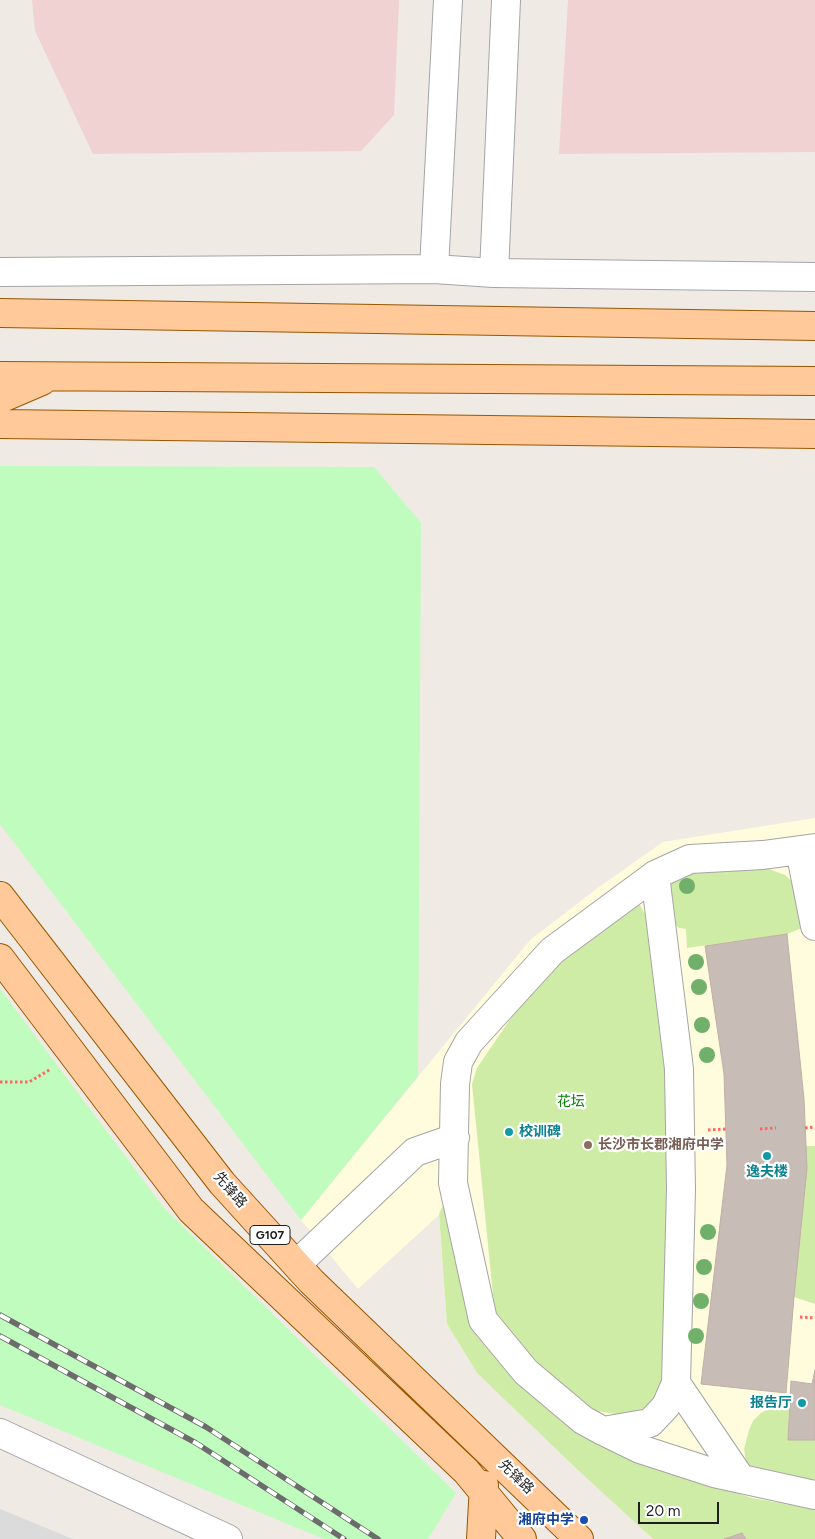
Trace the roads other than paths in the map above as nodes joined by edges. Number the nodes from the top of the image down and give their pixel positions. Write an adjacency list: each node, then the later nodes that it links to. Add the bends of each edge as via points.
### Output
1 (448, 0): 3 (street)
2 (506, 0): 5 (street)
3 (434, 269): 4 (street); 5 (street)
4 (0, 272)
5 (494, 273): 6 (street)
6 (815, 278)
7 (0, 313): 8 (main road)
8 (815, 326)
9 (56, 375): 10 (main road); 11 (main road); 12 (main road)
10 (0, 376)
11 (815, 380)
12 (0, 398)
13 (0, 424): 14 (main road)
14 (815, 434)
15 (808, 849): 16 (street, via 690,859); 18 (street)
16 (655, 875): 20 (street, via 552,951 469,1042 458,1062); 22 (street, via 679,1069 681,1189)
17 (0, 896): 21 (main road, 先锋路 / G107, via 222,1183)
18 (815, 926)
19 (0, 958): 28 (main road, G107, via 190,1210 466,1472)
20 (455, 1138): 21 (street, via 415,1152); 23 (street, via 453,1183 483,1320 526,1372 583,1420)
21 (297, 1264): 25 (main road, 先锋路 / G107)
22 (676, 1383): 23 (street, via 666,1406 650,1424); 26 (street)
23 (603, 1432): 26 (street, via 640,1449)
24 (0, 1433): 30 (street)
25 (486, 1448): 27 (main road, 先锋路 / G107); 28 (main road)
26 (741, 1480): 29 (street)
27 (526, 1487): 32 (main road); 33 (main road, 先锋路 / G107)
28 (484, 1493): 31 (main road); 32 (main road, G107)
29 (815, 1495)
30 (228, 1539)
31 (481, 1539)
32 (522, 1539)
33 (579, 1539)

